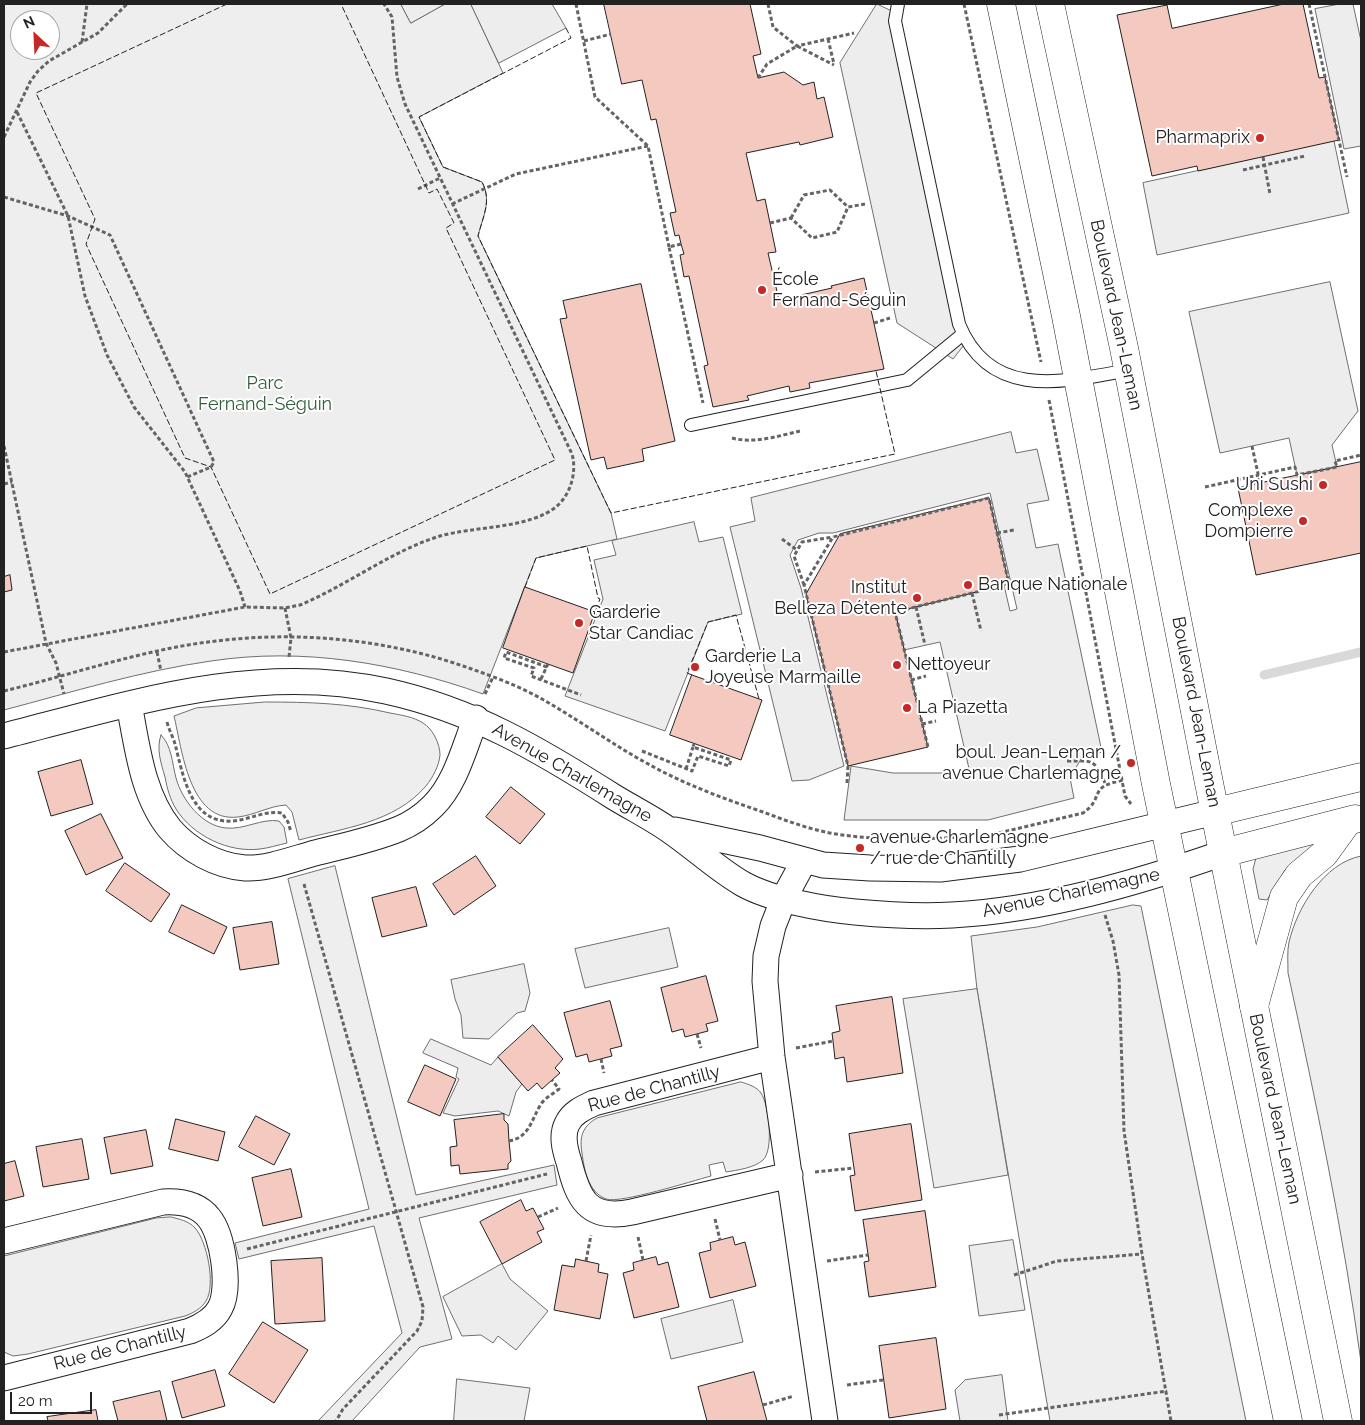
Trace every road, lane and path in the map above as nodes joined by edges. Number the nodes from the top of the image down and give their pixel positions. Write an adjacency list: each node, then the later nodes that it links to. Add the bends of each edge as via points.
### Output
1 (87, 4): 15 (path)
2 (127, 4): 15 (path, via 98,33)
3 (384, 4): 26 (path, via 392,17 400,91)
4 (576, 4): 14 (path)
5 (768, 4): 16 (path, via 773,27)
6 (898, 4): 40 (lane, via 895,21)
7 (964, 4): 41 (path)
8 (1001, 4): 43 (main road)
9 (1050, 4): 42 (main road, Boulevard Jean-Leman)
10 (1310, 4): 25 (path)
11 (854, 33): 13 (path)
12 (611, 34): 14 (path)
13 (828, 39): 16 (path); 16 (path, via 834,65)
14 (584, 41): 20 (path, via 595,97)
15 (81, 42): 18 (path, via 38,71)
16 (797, 46): 17 (path, via 767,64)
17 (758, 78)
18 (17, 112): 19 (path); 33 (path)
19 (4, 137)
20 (648, 146): 30 (path, via 516,174); 37 (path)
21 (1262, 156): 23 (path)
22 (1305, 156): 23 (path)
23 (1264, 165): 24 (path); 28 (path)
24 (1242, 170)
25 (1347, 177)
26 (440, 178): 27 (path); 30 (path)
27 (418, 189)
28 (1270, 194)
29 (4, 197): 33 (path)
30 (452, 204): 66 (path, via 572,454 575,464 570,485 559,505 540,517 458,531 430,540 312,600)
31 (865, 204): 32 (path)
32 (848, 207): 34 (path, via 830,190 804,196); 34 (path, via 837,232 812,238)
33 (68, 216): 52 (path, via 85,296 108,355 134,406); 52 (path, via 110,235 160,339 214,462 211,467)
34 (791, 218): 35 (path)
35 (770, 223)
36 (682, 244): 37 (path)
37 (669, 247): 44 (path)
38 (890, 318): 39 (path)
39 (874, 323)
40 (963, 334): 43 (lane, via 973,350 1012,377 1045,383); 44 (lane, via 907,380)
41 (1036, 342)
42 (1128, 370): 43 (lane); 96 (main road, Boulevard Jean-Leman)
43 (1079, 380): 98 (main road)
44 (709, 421): 45 (lane); 47 (path, via 719,433 743,440)
45 (692, 425)
46 (1055, 428): 92 (path)
47 (800, 432)
48 (4, 446): 53 (path)
49 (1252, 446): 51 (path)
50 (1361, 455): 51 (path, via 1335,461 1337,468 1297,475 1295,467)
51 (1258, 476): 54 (path); 56 (path)
52 (187, 477): 64 (path)
53 (12, 482): 55 (path); 68 (path)
54 (1260, 483)
55 (4, 484)
56 (1205, 486)
57 (1014, 530): 58 (path)
58 (997, 533): 59 (path, via 989,498); 63 (path, via 1010,584)
59 (832, 536): 61 (path, via 802,542); 62 (path)
60 (782, 539): 61 (path)
61 (797, 550): 62 (path, via 794,556)
62 (804, 585): 93 (path, via 848,766)
63 (972, 593): 65 (path); 67 (path)
64 (245, 607): 66 (path); 68 (path)
65 (916, 607): 69 (path); 77 (path, via 895,612)
66 (285, 608): 72 (path, via 291,638)
67 (981, 632)
68 (46, 643): 70 (path); 79 (path, via 56,663)
69 (925, 645)
70 (4, 652)
71 (157, 652): 73 (path)
72 (289, 660)
73 (161, 674)
74 (926, 676): 77 (path)
75 (493, 677): 81 (path, Avenue Charlemagne)
76 (542, 679): 76 (path, via 531,676 534,668 504,658 506,652 547,666); 78 (path)
77 (911, 680): 85 (path)
78 (581, 694)
79 (64, 697)
80 (129, 704): 81 (street, Avenue Charlemagne, via 238,683 310,682 383,690 440,705); 81 (street, Avenue Charlemagne, via 144,771 159,813 171,830 205,856 226,865 246,868 266,866 379,836 415,820 433,806 452,779); 86 (street, Avenue Charlemagne)
81 (480, 708): 99 (street, Avenue Charlemagne, via 532,746)
82 (560, 710): 101 (path, via 652,766 716,796 801,826 862,836)
83 (936, 721): 85 (path)
84 (167, 723): 102 (path, via 185,783 198,806 228,822 282,813)
85 (922, 724): 87 (path)
86 (4, 736)
87 (928, 747)
88 (642, 751): 90 (path)
89 (1067, 761): 94 (path, via 1096,764)
90 (686, 769): 90 (path, via 692,772 698,756 729,766 731,760 693,745)
91 (1361, 777): 96 (main road)
92 (1123, 780): 94 (path); 95 (path, via 1125,796)
93 (847, 783)
94 (1105, 783): 100 (path, via 1083,814)
95 (1131, 805)
96 (1215, 812): 98 (street, Avenue Charlemagne); 103 (main road, Boulevard Jean-Leman)
97 (1355, 819): 103 (main road); 109 (main road, via 1284,897)
98 (1164, 824): 104 (street, Avenue Charlemagne, via 1040,855 985,865 940,869 870,868); 105 (main road)
99 (667, 828): 104 (street, Avenue Charlemagne); 107 (street, Avenue Charlemagne, via 742,883)
100 (990, 834)
101 (970, 836)
102 (293, 841)
103 (1223, 853): 105 (street, Avenue Charlemagne); 109 (main road, Boulevard Jean-Leman)
104 (804, 861): 107 (street)
105 (1174, 870): 107 (street, Avenue Charlemagne, via 1044,902 951,915 889,915 836,910); 133 (main road)
106 (301, 875): 117 (path)
107 (784, 898): 111 (street, via 766,956 765,981)
108 (1103, 908): 120 (path, via 1118,975 1124,1131)
109 (1254, 1006): 134 (main road, Boulevard Jean-Leman)
110 (833, 1042): 111 (path)
111 (782, 1053): 116 (street); 116 (street, Rue de Chantilly, via 581,1108 568,1122 564,1147 580,1198 596,1210 612,1214)
112 (552, 1080): 113 (path, via 560,1089 542,1102 525,1134)
113 (509, 1142)
114 (854, 1168): 116 (path)
115 (554, 1172): 117 (path)
116 (790, 1175): 122 (street)
117 (396, 1212): 119 (path); 130 (path, via 422,1300 422,1321 408,1343 343,1409)
118 (4, 1241): 124 (street, Rue de Chantilly, via 176,1201 200,1210 210,1218 216,1230 226,1277 221,1306 214,1317 190,1331)
119 (246, 1249)
120 (1142, 1254): 123 (path, via 1057,1261); 127 (path)
121 (868, 1255): 122 (path)
122 (803, 1265): 126 (street)
123 (1014, 1275)
124 (4, 1378)
125 (883, 1380): 126 (path)
126 (821, 1388): 128 (path); 131 (street)
127 (1167, 1391): 129 (path); 132 (path)
128 (763, 1405)
129 (999, 1415)
130 (336, 1421)
131 (826, 1421)
132 (1171, 1421)
133 (1288, 1421)
134 (1338, 1421)

